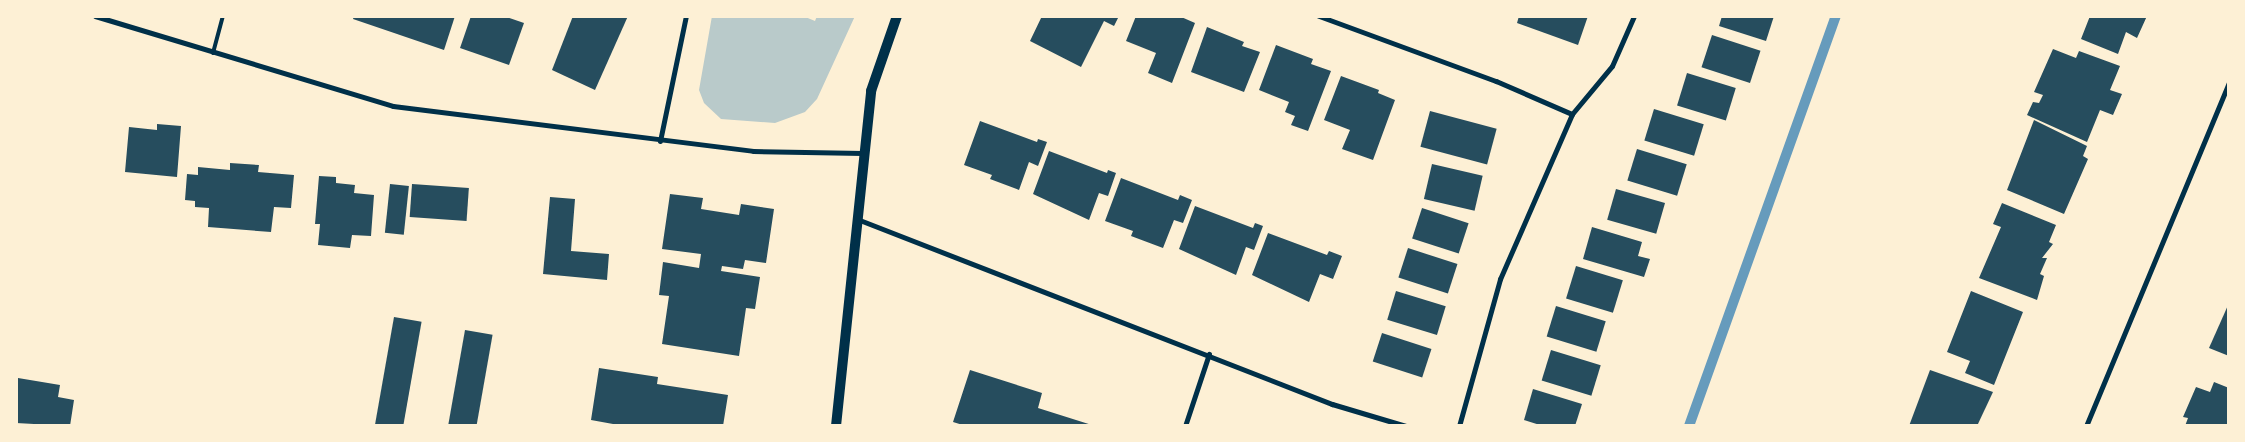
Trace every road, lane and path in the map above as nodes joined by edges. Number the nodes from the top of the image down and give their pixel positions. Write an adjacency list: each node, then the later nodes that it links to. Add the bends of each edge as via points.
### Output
1 (95, 16): 7 (street)
2 (224, 16): 7 (lane)
3 (686, 16): 10 (street)
4 (897, 16): 11 (main road, via 871,91)
5 (1318, 16): 9 (street)
6 (1634, 16): 9 (street, via 1612,66)
7 (212, 52): 10 (street, via 393,106)
8 (2229, 83): 18 (street)
9 (1572, 114): 17 (street, via 1500,279)
10 (660, 141): 11 (street, via 753,151)
11 (863, 153): 12 (main road)
12 (857, 218): 13 (street); 14 (main road)
13 (1209, 354): 15 (street); 16 (street, via 1332,404)
14 (836, 426)
15 (1185, 426)
16 (1406, 426)
17 (1459, 426)
18 (2086, 426)

